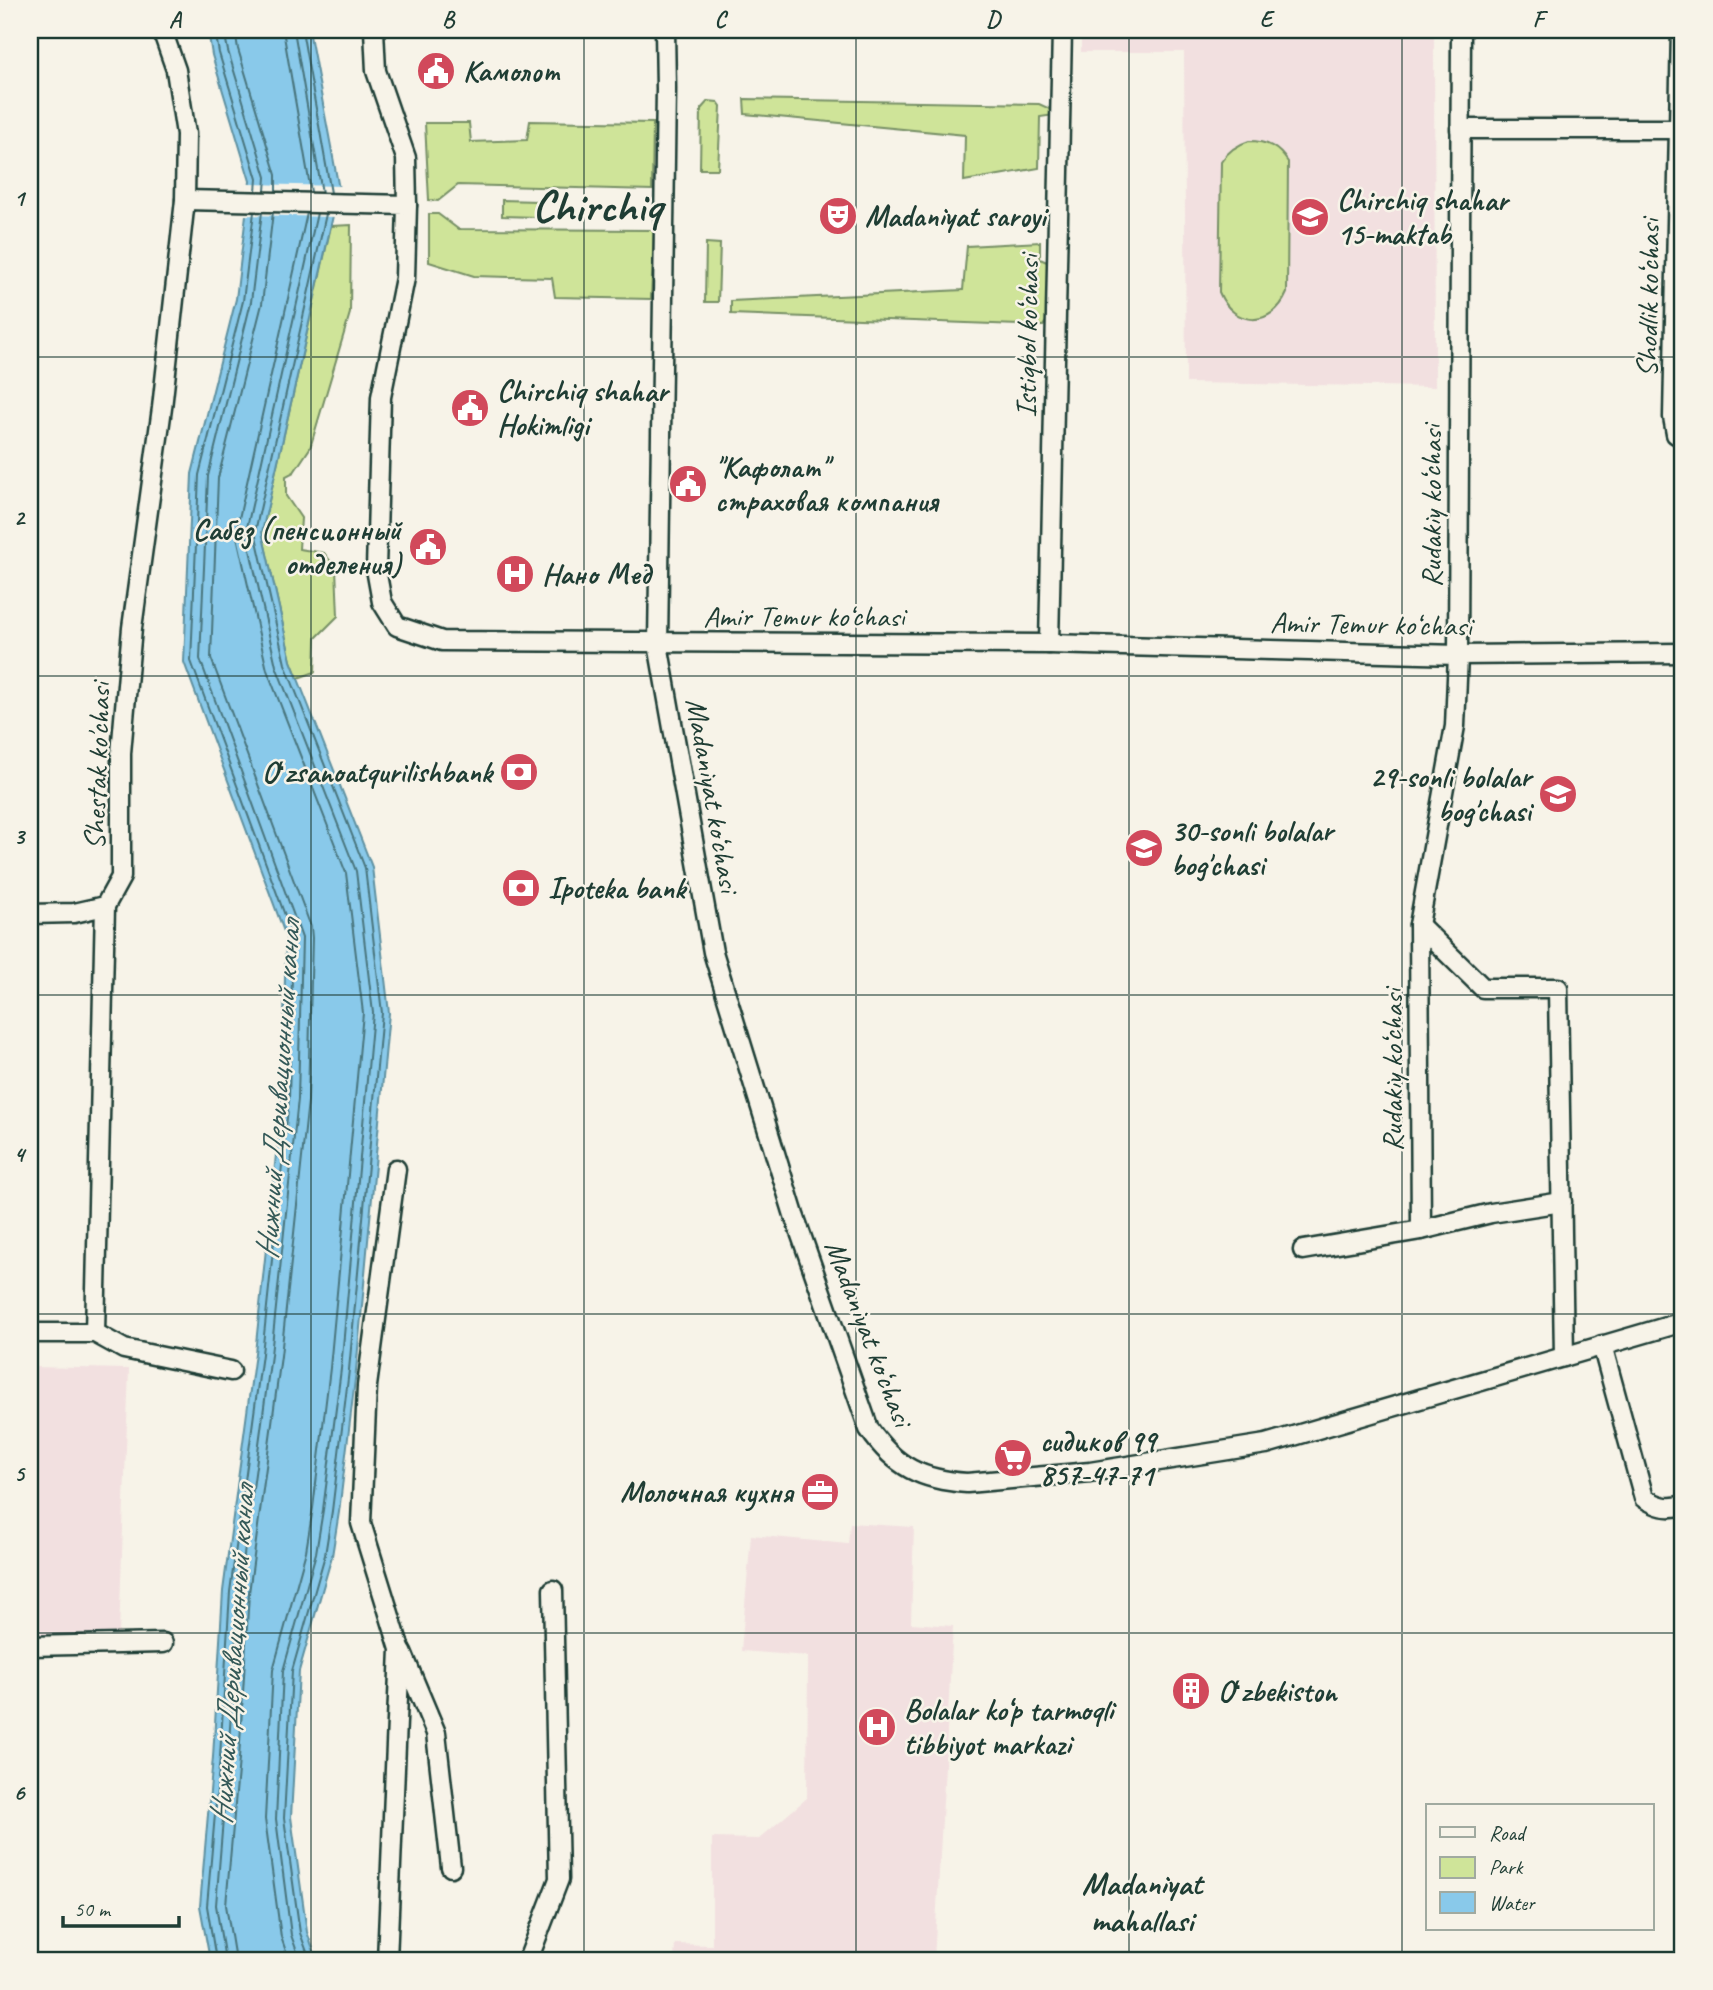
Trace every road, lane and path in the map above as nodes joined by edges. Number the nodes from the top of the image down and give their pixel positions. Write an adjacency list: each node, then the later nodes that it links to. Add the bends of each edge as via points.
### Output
1 (162, 30): 9 (street, Shestak ko'chasi, via 176,71 186,134)
2 (374, 30): 10 (street, Amir Temur ko‘chasi, via 376,71 406,158)
3 (665, 30): 13 (street, Madaniyat ko‘chasi)
4 (1062, 30): 14 (street, Istiqbol ko‘chasi)
5 (1461, 30): 7 (street, Rudakiy ko‘chasi)
6 (1681, 30): 8 (street, Shodlik ko‘chasi)
7 (1460, 129): 8 (street); 16 (street, Rudakiy ko‘chasi)
8 (1679, 129): 11 (street, Shodlik ko‘chasi)
9 (185, 200): 10 (street); 17 (street, Shestak ko'chasi, via 132,628 121,753 121,877)
10 (407, 205): 13 (street, Amir Temur ko‘chasi, via 405,278 381,397 376,569 378,588 390,616 397,626 442,641)
11 (1681, 226): 12 (street, Shodlik ko‘chasi, via 1673,417 1676,434)
12 (1683, 438)
13 (658, 644): 14 (street, Amir Temur ko‘chasi); 28 (street, Madaniyat ko‘chasi, via 713,952 794,1215 856,1394 869,1429 892,1457 927,1477 967,1483 1090,1472 1266,1444)
14 (1049, 644): 16 (street, Amir Temur ko‘chasi)
15 (1683, 653): 16 (street, Amir Temur ko‘chasi)
16 (1458, 655): 19 (street, Rudakiy ko‘chasi, via 1455,726)
17 (105, 906): 18 (street, via 74,913); 25 (street, Shestak ko'chasi)
18 (30, 914)
19 (1419, 925): 21 (street, via 1483,988 1559,988); 22 (street, Rudakiy ko‘chasi)
20 (396, 1169): 34 (street, via 367,1386 360,1523)
21 (1562, 1202): 22 (street); 28 (street)
22 (1421, 1230): 23 (street)
23 (1303, 1250)
24 (1683, 1322): 27 (street)
25 (94, 1333): 26 (street); 29 (street, via 124,1349)
26 (30, 1334)
27 (1602, 1345): 28 (street); 30 (street, via 1644,1498 1657,1506)
28 (1564, 1357)
29 (231, 1371)
30 (1683, 1505)
31 (553, 1590): 37 (street, via 559,1879)
32 (163, 1643): 33 (street)
33 (30, 1646)
34 (400, 1649): 35 (street, via 436,1732); 36 (street)
35 (451, 1867)
36 (387, 1960)
37 (528, 1960)

